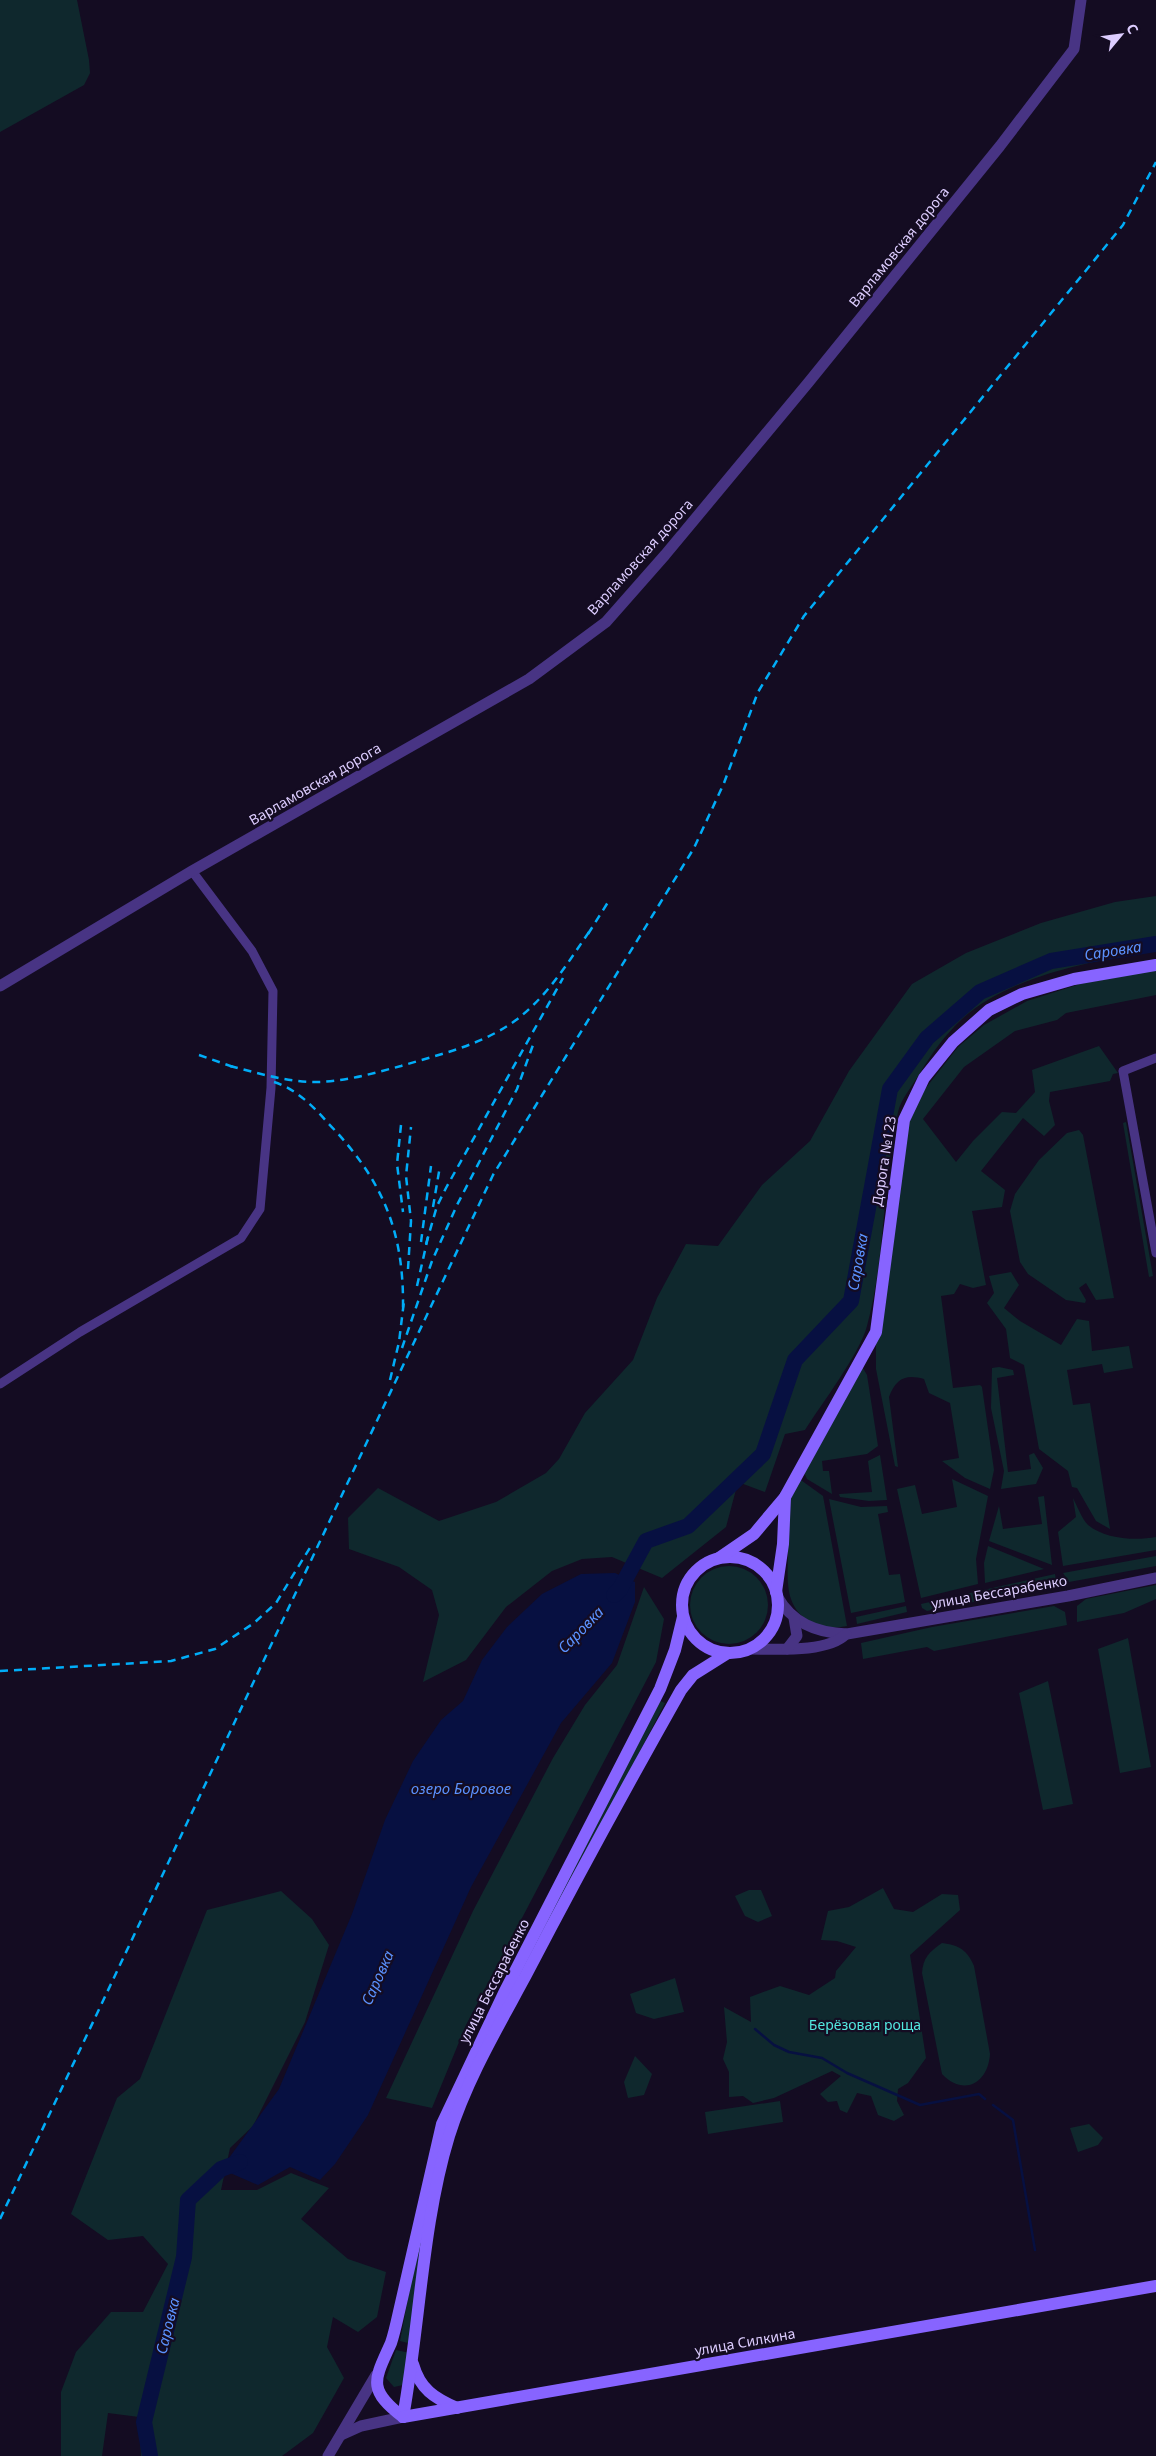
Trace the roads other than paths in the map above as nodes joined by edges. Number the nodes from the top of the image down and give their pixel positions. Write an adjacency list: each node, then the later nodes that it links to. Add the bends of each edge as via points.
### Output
1 (1081, 0): 2 (street, Варламовская дорога, via 1074,49 808,383 606,622 529,679)
2 (192, 871): 4 (street, Варламовская дорога); 7 (street, via 252,951 273,991 271,1088 260,1209 241,1238 80,1332)
3 (1156, 965): 8 (main road, Дорога №123, via 1074,979 1014,998 989,1010 952,1042 924,1078 904,1120 876,1332)
4 (0, 986)
5 (1156, 1058): 6 (street, via 1122,1071)
6 (1156, 1253)
7 (0, 1384)
8 (785, 1497): 9 (main road, Дорога №123, via 754,1534); 11 (main road, Дорога №123)
9 (719, 1558): 11 (main road, via 739,1558 758,1566 769,1578); 12 (main road, via 700,1567 687,1583 682,1601)
10 (1156, 1578): 14 (street, улица Бессарабенко)
11 (776, 1594): 13 (street, улица Бессарабенко, via 783,1608); 15 (main road, via 777,1612 772,1628 763,1640)
12 (683, 1617): 17 (main road, via 687,1628 700,1642 716,1651); 18 (main road, улица Бессарабенко, via 660,1689)
13 (794, 1618): 14 (street, улица Бессарабенко, via 829,1634); 16 (street, via 797,1636)
14 (847, 1634): 16 (street, улица Бессарабенко, via 840,1641)
15 (749, 1649): 16 (street, улица Бессарабенко); 17 (main road)
16 (787, 1649)
17 (728, 1653): 18 (main road, улица Бессарабенко, via 692,1675 681,1690)
18 (508, 1996): 20 (main road, улица Бессарабенко, via 450,2135 431,2215); 21 (main road, улица Бессарабенко, via 442,2124 392,2340)
19 (1156, 2286): 22 (main road, улица Силкина)
20 (413, 2364): 22 (main road, via 426,2391); 23 (main road, улица Бессарабенко)
21 (376, 2375): 23 (main road, via 381,2394); 24 (street, улица Бессарабенко)
22 (457, 2408): 23 (main road, улица Силкина)
23 (403, 2417): 24 (street, улица Силкина, via 361,2426)
24 (341, 2435): 25 (street, улица Бессарабенко)
25 (328, 2456)

